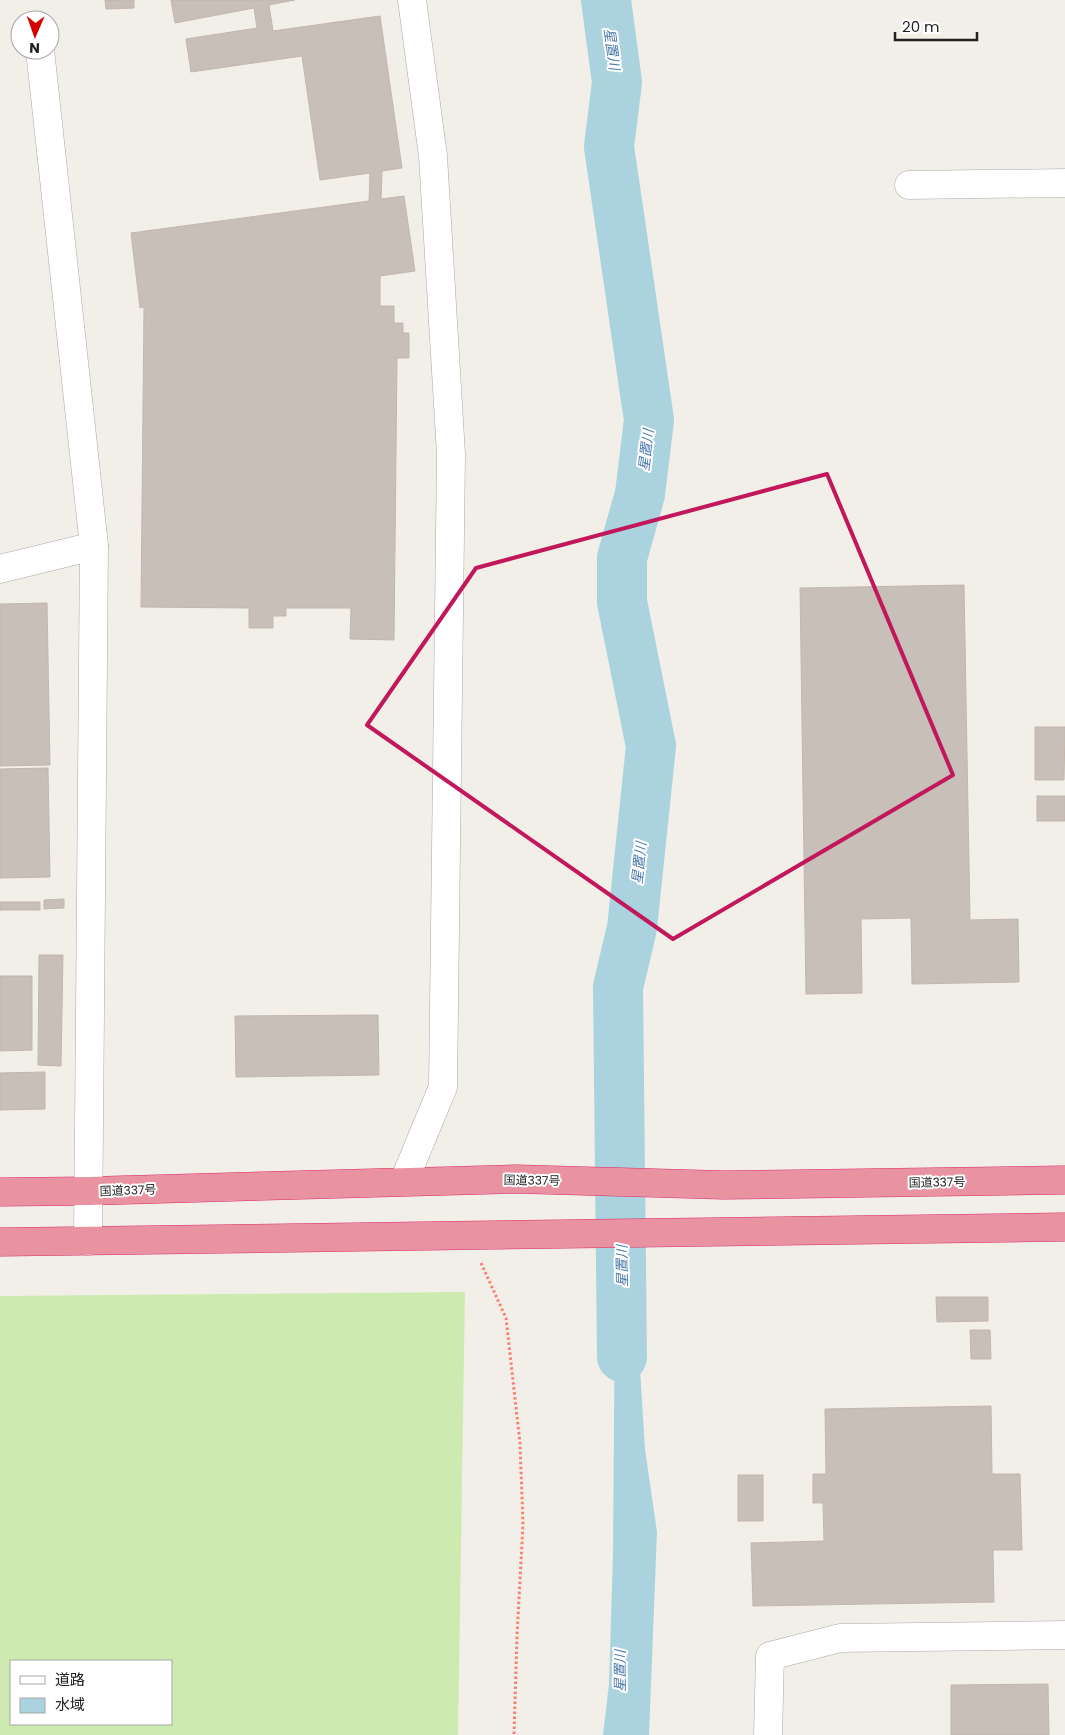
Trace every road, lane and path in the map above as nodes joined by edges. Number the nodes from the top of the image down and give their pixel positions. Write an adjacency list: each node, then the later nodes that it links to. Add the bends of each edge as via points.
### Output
1 (412, 0): 8 (street, via 432,156 451,454 443,1086)
2 (41, 60): 5 (street)
3 (1065, 183): 4 (street)
4 (909, 185)
5 (94, 546): 6 (street); 9 (street)
6 (0, 569)
7 (1065, 1180): 8 (highway, 国道337号, via 724,1185 516,1179)
8 (404, 1181): 9 (highway, 国道337号)
9 (88, 1191): 10 (highway, 国道337号); 13 (street)
10 (0, 1192)
11 (1065, 1227): 12 (highway)
12 (468, 1236): 13 (highway); 16 (path, via 506,1318 520,1442 523,1524)
13 (88, 1241): 14 (highway)
14 (0, 1242)
15 (1065, 1635): 17 (street, via 840,1638 770,1656)
16 (514, 1735)
17 (768, 1735)

